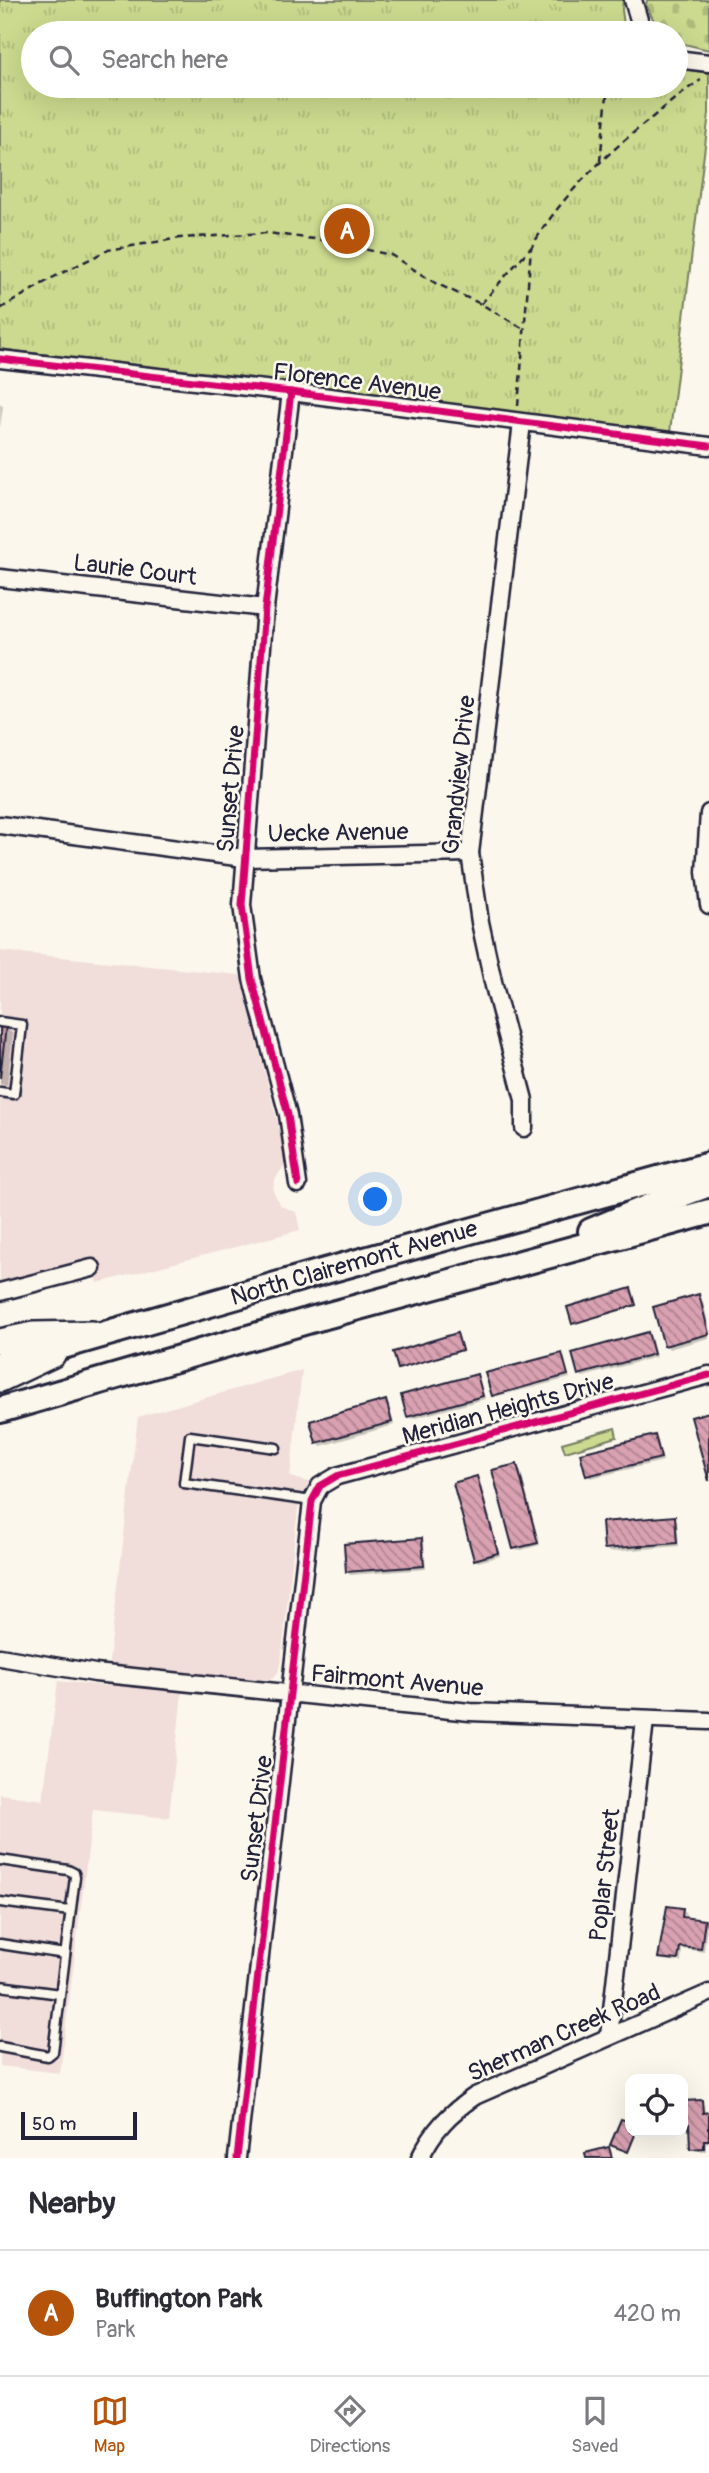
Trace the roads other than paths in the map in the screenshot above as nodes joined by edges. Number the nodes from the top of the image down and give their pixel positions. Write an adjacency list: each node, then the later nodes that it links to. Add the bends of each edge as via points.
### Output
1 (633, 0): 2 (street)
2 (639, 21)
3 (688, 60): 4 (street)
4 (709, 63)
5 (0, 359): 6 (street, Florence Avenue)
6 (291, 392): 7 (street, Florence Avenue); 10 (street, Sunset Drive)
7 (519, 422): 8 (street, Florence Avenue); 14 (street, Grandview Drive)
8 (709, 446)
9 (0, 578): 10 (street, Laurie Court)
10 (265, 608): 15 (street, Sunset Drive)
11 (709, 813): 13 (street)
12 (0, 825): 15 (street, Uecke Avenue)
13 (707, 839): 16 (street)
14 (470, 853): 15 (street, Uecke Avenue); 19 (street, Grandview Drive, via 480,922 524,1100)
15 (244, 858): 21 (street, Sunset Drive, via 242,905 252,979 288,1115)
16 (709, 905)
17 (0, 1022): 18 (lane, via 22,1025 14,1094)
18 (0, 1092)
19 (524, 1128)
20 (709, 1165): 27 (main road, North Clairemont Avenue)
21 (298, 1184)
22 (709, 1184): 24 (main road)
23 (709, 1212): 24 (main road, North Clairemont Avenue)
24 (534, 1258): 33 (main road, North Clairemont Avenue)
25 (92, 1268): 26 (street)
26 (0, 1292)
27 (109, 1333): 28 (main road, via 33,1334); 29 (main road, North Clairemont Avenue)
28 (0, 1341)
29 (81, 1341): 30 (main road, North Clairemont Avenue); 32 (main road)
30 (0, 1364)
31 (709, 1375): 35 (street, Meridian Heights Drive, via 337,1476)
32 (0, 1380)
33 (0, 1410)
34 (276, 1448): 35 (lane, via 190,1436 184,1483)
35 (316, 1493): 37 (street, Sunset Drive)
36 (0, 1657): 37 (street, Fairmont Avenue, via 95,1673)
37 (290, 1694): 38 (street, Fairmont Avenue, via 470,1712); 50 (street, Sunset Drive)
38 (645, 1720): 39 (street, Fairmont Avenue); 48 (street, Poplar Street)
39 (709, 1721)
40 (0, 1860): 42 (lane, via 74,1873)
41 (0, 1902): 42 (lane)
42 (70, 1912): 44 (lane)
43 (0, 1944): 44 (lane)
44 (65, 1954): 47 (lane)
45 (0, 1986): 47 (lane)
46 (709, 1993): 48 (street, Sherman Creek Road)
47 (60, 1994): 49 (lane, via 51,2055)
48 (609, 2036): 51 (street, Sherman Creek Road, via 475,2096 441,2122)
49 (0, 2047)
50 (237, 2158)
51 (420, 2158)

